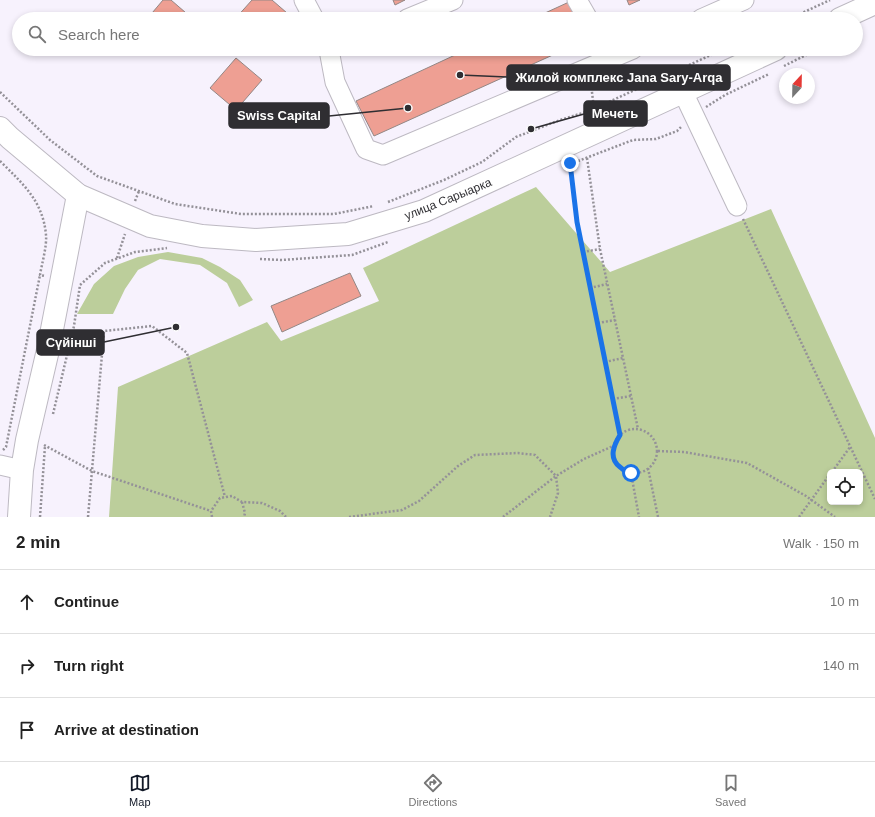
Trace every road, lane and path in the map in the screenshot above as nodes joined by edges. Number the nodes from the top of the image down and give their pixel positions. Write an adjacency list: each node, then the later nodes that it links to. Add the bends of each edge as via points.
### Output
1 (304, 0): 7 (street)
2 (577, 0): 9 (street)
3 (744, 0): 10 (street)
4 (830, 0): 11 (path)
5 (443, 2): 8 (street)
6 (875, 3): 12 (main road)
7 (310, 12)
8 (422, 12)
9 (584, 12)
10 (717, 12)
11 (804, 12)
12 (855, 12)
13 (331, 56): 15 (street, via 335,82 366,149 383,154)
14 (761, 56): 16 (main road, улица Сарыарка)
15 (603, 58): 17 (path, via 591,86)
16 (683, 92): 22 (main road, улица Сарыарка, via 424,211 348,234 256,240 202,236 150,226); 23 (street)
17 (594, 109)
18 (0, 128): 22 (main road, улица Сарыарка)
19 (587, 158): 26 (path)
20 (0, 161): 29 (path, via 27,187 41,210 46,236)
21 (563, 167): 27 (path, via 570,163)
22 (78, 195): 30 (main road)
23 (737, 206): 44 (path)
24 (394, 240): 28 (path, via 352,255 282,260)
25 (174, 249): 30 (path, via 136,252 105,263)
26 (600, 249): 27 (path); 31 (path)
27 (583, 252): 32 (path)
28 (258, 259)
29 (40, 275): 30 (path); 46 (path, via 6,447)
30 (71, 283): 39 (path, via 74,326); 42 (main road, via 48,350)
31 (608, 284): 32 (path); 33 (path)
32 (590, 288): 34 (path)
33 (615, 320): 34 (path); 35 (path)
34 (598, 323): 36 (path)
35 (623, 358): 36 (path); 37 (path)
36 (605, 362): 38 (path)
37 (631, 396): 38 (path); 40 (path)
38 (613, 399): 41 (path)
39 (52, 416)
40 (638, 429): 41 (path, via 628,429); 45 (path, via 653,438)
41 (620, 435): 43 (path)
42 (40, 441): 50 (main road); 51 (path); 61 (path)
43 (614, 446): 52 (path, via 613,456 616,464 627,473); 53 (path, via 584,459)
44 (850, 447): 49 (path); 56 (path)
45 (658, 451): 48 (path, via 653,465); 57 (path, via 684,452 747,463)
46 (0, 453)
47 (0, 465): 50 (street)
48 (648, 468): 52 (path, via 642,473); 71 (path)
49 (834, 469)
50 (22, 470): 60 (main road)
51 (92, 471): 55 (path, via 104,331 152,326 188,353); 59 (path); 62 (path)
52 (631, 473): 69 (path)
53 (556, 476): 66 (path, via 535,455 475,455 458,466 419,501 402,510); 67 (path); 68 (path, via 558,493)
54 (827, 478): 57 (path)
55 (225, 497): 58 (path, via 232,496); 59 (path, via 220,498)
56 (875, 499)
57 (811, 500): 72 (path); 73 (path)
58 (242, 502): 64 (path); 65 (path, via 262,503 280,511)
59 (212, 511): 63 (path)
60 (19, 517)
61 (40, 517)
62 (88, 517)
63 (212, 517)
64 (244, 517)
65 (286, 517)
66 (349, 517)
67 (503, 517)
68 (550, 517)
69 (639, 517)
70 (652, 517): 71 (path)
71 (658, 517)
72 (799, 517)
73 (835, 517)

